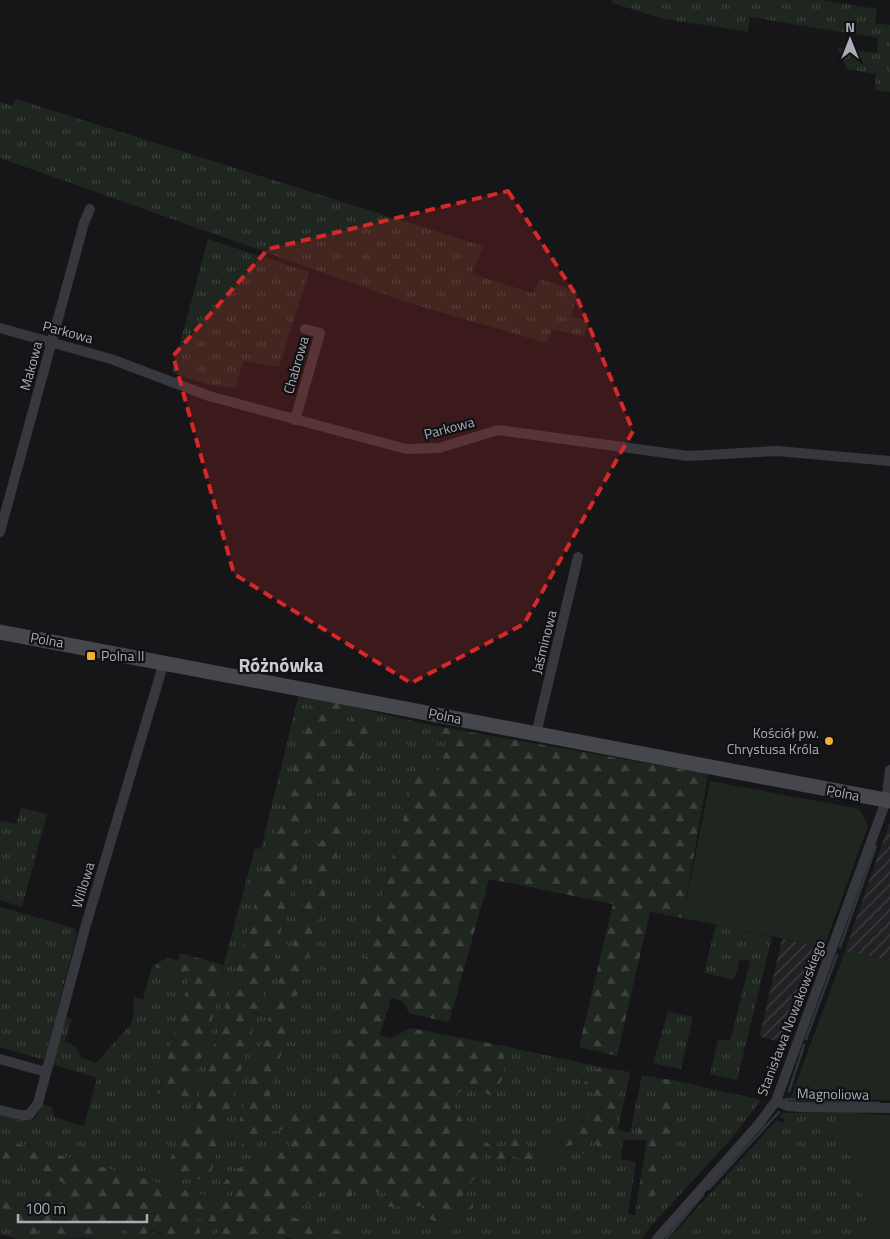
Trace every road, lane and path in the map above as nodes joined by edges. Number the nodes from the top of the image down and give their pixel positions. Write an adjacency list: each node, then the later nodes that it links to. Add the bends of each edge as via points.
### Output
1 (90, 209): 4 (street, Makowa)
2 (0, 328): 4 (street, Parkowa)
3 (304, 329): 5 (street, Chabrowa, via 320,333)
4 (51, 342): 5 (street, Parkowa, via 111,359 209,396); 7 (street, Makowa)
5 (295, 420): 6 (street, Parkowa, via 419,450 439,448 498,430 688,456 777,451)
6 (890, 462)
7 (0, 532)
8 (578, 557): 11 (street, Jaśminowa)
9 (0, 632): 10 (street, Polna)
10 (164, 662): 11 (street, Polna); 15 (street, Willowa, via 82,937)
11 (536, 734): 13 (street, Polna)
12 (890, 770): 13 (street, Stanisława Nowakowskiego)
13 (888, 801): 16 (street, Stanisława Nowakowskiego)
14 (0, 1059): 15 (street)
15 (46, 1072): 18 (street, Willowa, via 38,1103 29,1115)
16 (776, 1101): 17 (street, Magnoliowa, via 800,1107); 19 (street, Stanisława Nowakowskiego)
17 (890, 1108)
18 (0, 1110)
19 (657, 1239)

